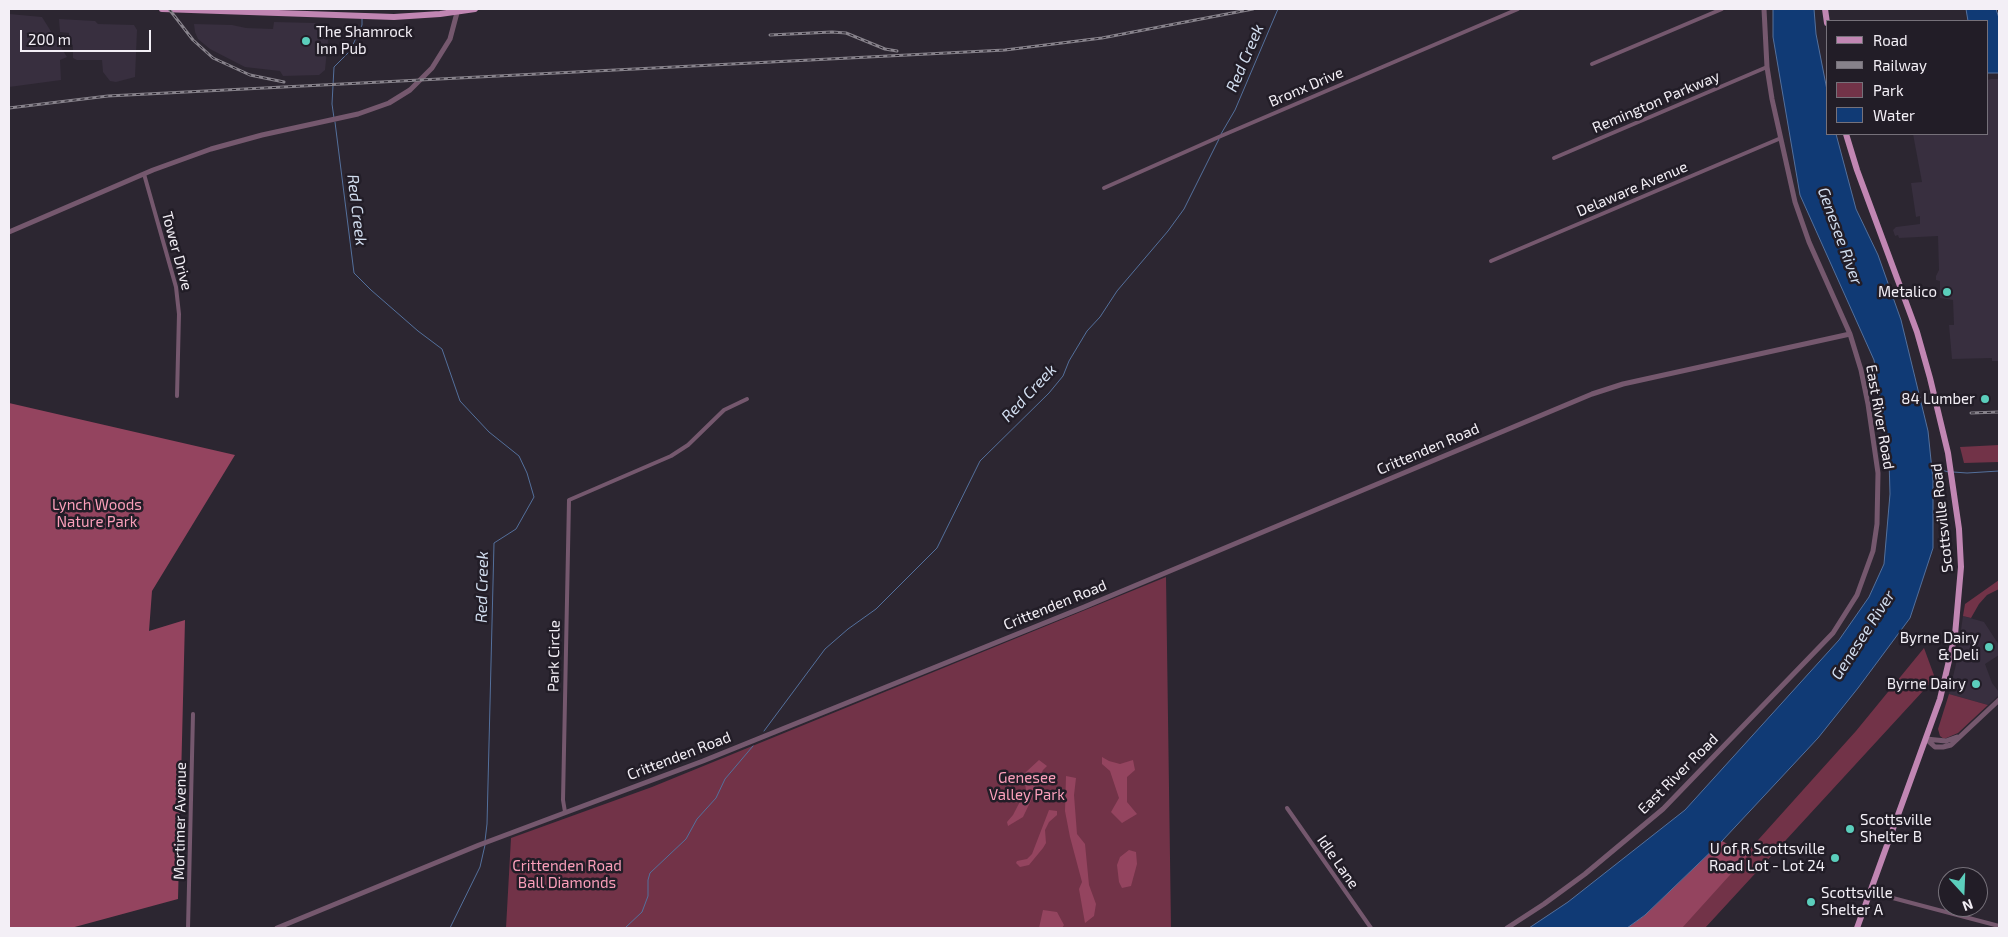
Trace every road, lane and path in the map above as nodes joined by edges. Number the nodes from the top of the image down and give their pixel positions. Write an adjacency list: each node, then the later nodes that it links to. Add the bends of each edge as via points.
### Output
1 (162, 9): 6 (main road)
2 (475, 9): 7 (main road)
3 (1518, 9): 14 (street, Bronx Drive)
4 (1722, 9): 8 (street)
5 (1764, 9): 9 (street, East River Road)
6 (216, 10): 7 (main road, via 406,16)
7 (458, 10): 13 (street, via 446,46 422,80 389,103 366,112 228,143)
8 (1592, 64)
9 (1767, 67): 11 (street, East River Road); 12 (street, Remington Parkway)
10 (1846, 135): 22 (main road, Scottsville Road, via 1917,332 1938,409 1952,482 1960,551 1958,614 1947,675)
11 (1781, 138): 16 (street, Delaware Avenue); 17 (street, East River Road, via 1795,202)
12 (1554, 158)
13 (144, 174): 15 (street); 18 (street, Tower Drive, via 178,301)
14 (1104, 188)
15 (9, 232)
16 (1491, 261)
17 (1850, 334): 24 (street, Crittenden Road, via 1631,382 1592,394 1032,628 703,761); 30 (street, East River Road, via 1874,436 1878,498 1873,551 1846,616 1833,634 1663,809 1585,874)
18 (177, 396)
19 (747, 399): 24 (street, Park Circle, via 724,410 688,445 671,456 569,500)
20 (1999, 700): 22 (street, via 1951,744 1935,747)
21 (193, 714): 27 (street, Mortimer Avenue)
22 (1926, 739): 25 (main road, Scottsville Road)
23 (1287, 808): 29 (street, Idle Lane)
24 (565, 812): 28 (street, Crittenden Road)
25 (1870, 892): 26 (street); 31 (main road, Scottsville Road)
26 (1999, 926)
27 (188, 928)
28 (278, 928)
29 (1371, 928)
30 (1507, 928)
31 (1857, 928)

